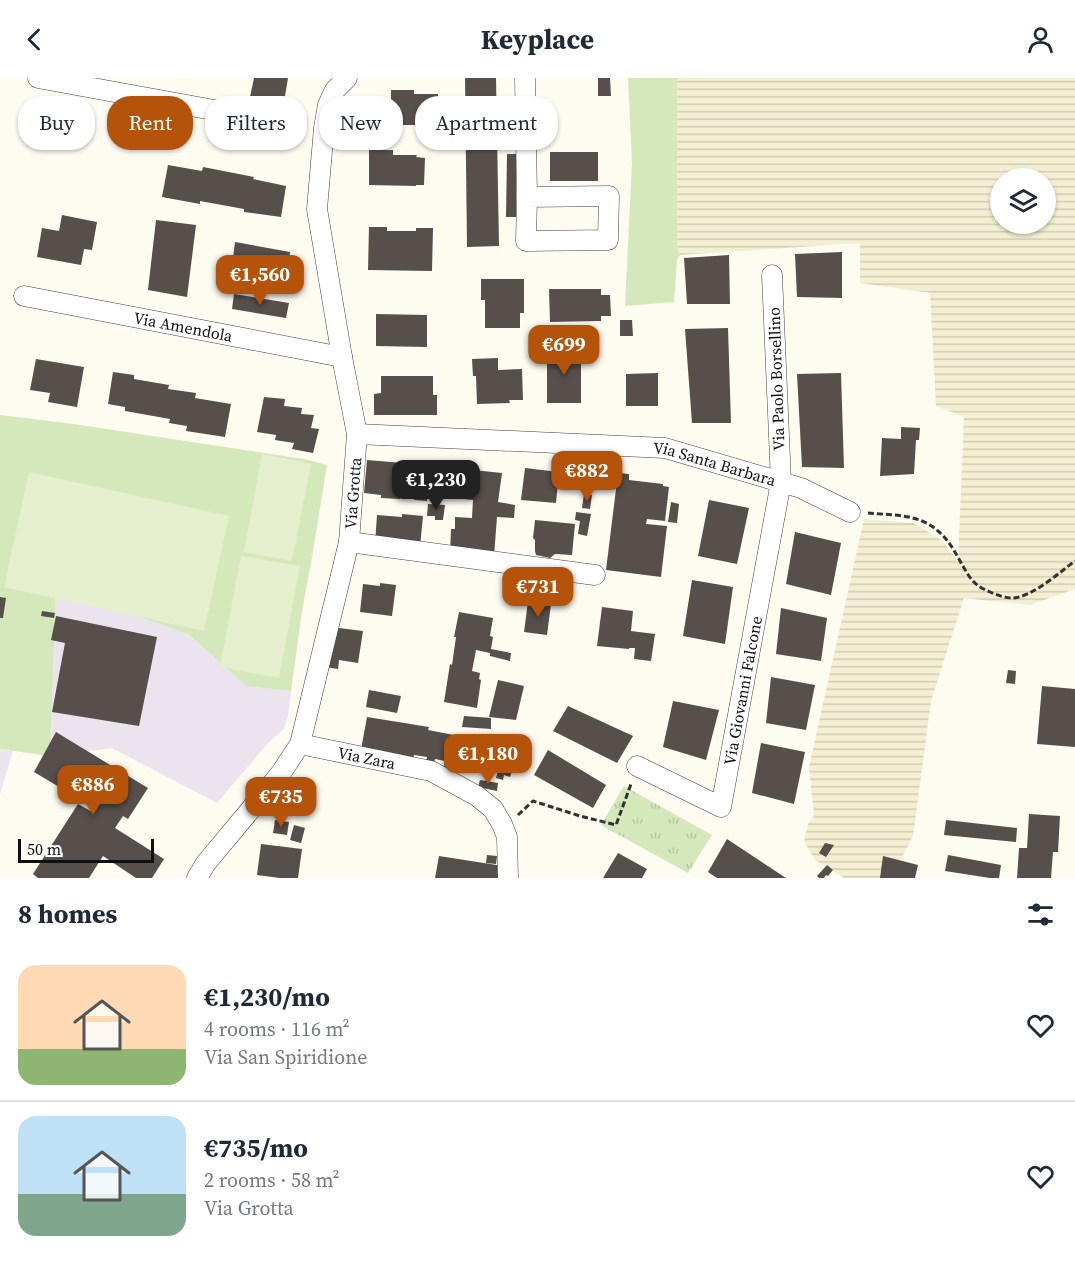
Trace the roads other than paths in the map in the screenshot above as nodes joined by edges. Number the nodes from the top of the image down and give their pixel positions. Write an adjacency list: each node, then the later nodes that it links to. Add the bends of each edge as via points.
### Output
1 (38, 78): 4 (street)
2 (525, 78): 5 (street)
3 (338, 82): 8 (street, Via Grotta, via 324,128 317,209)
4 (205, 108)
5 (527, 197): 5 (street, via 609,196 608,240 526,241)
6 (772, 275): 10 (street, Via Paolo Borsellino)
7 (24, 297): 8 (street, Via Amendola)
8 (342, 357): 9 (street, Via Grotta)
9 (357, 434): 10 (street, Via Santa Barbara, via 665,448); 12 (street, Via Grotta)
10 (781, 482): 11 (street, Via Santa Barbara); 15 (street, Via Giovanni Falcone, via 722,807)
11 (850, 512)
12 (349, 542): 13 (street); 14 (street, Via Grotta)
13 (596, 574)
14 (300, 744): 16 (street, Via Grotta); 17 (street, Via Zara, via 431,771 477,796 492,809 504,828)
15 (637, 766)
16 (197, 878)
17 (508, 878)

